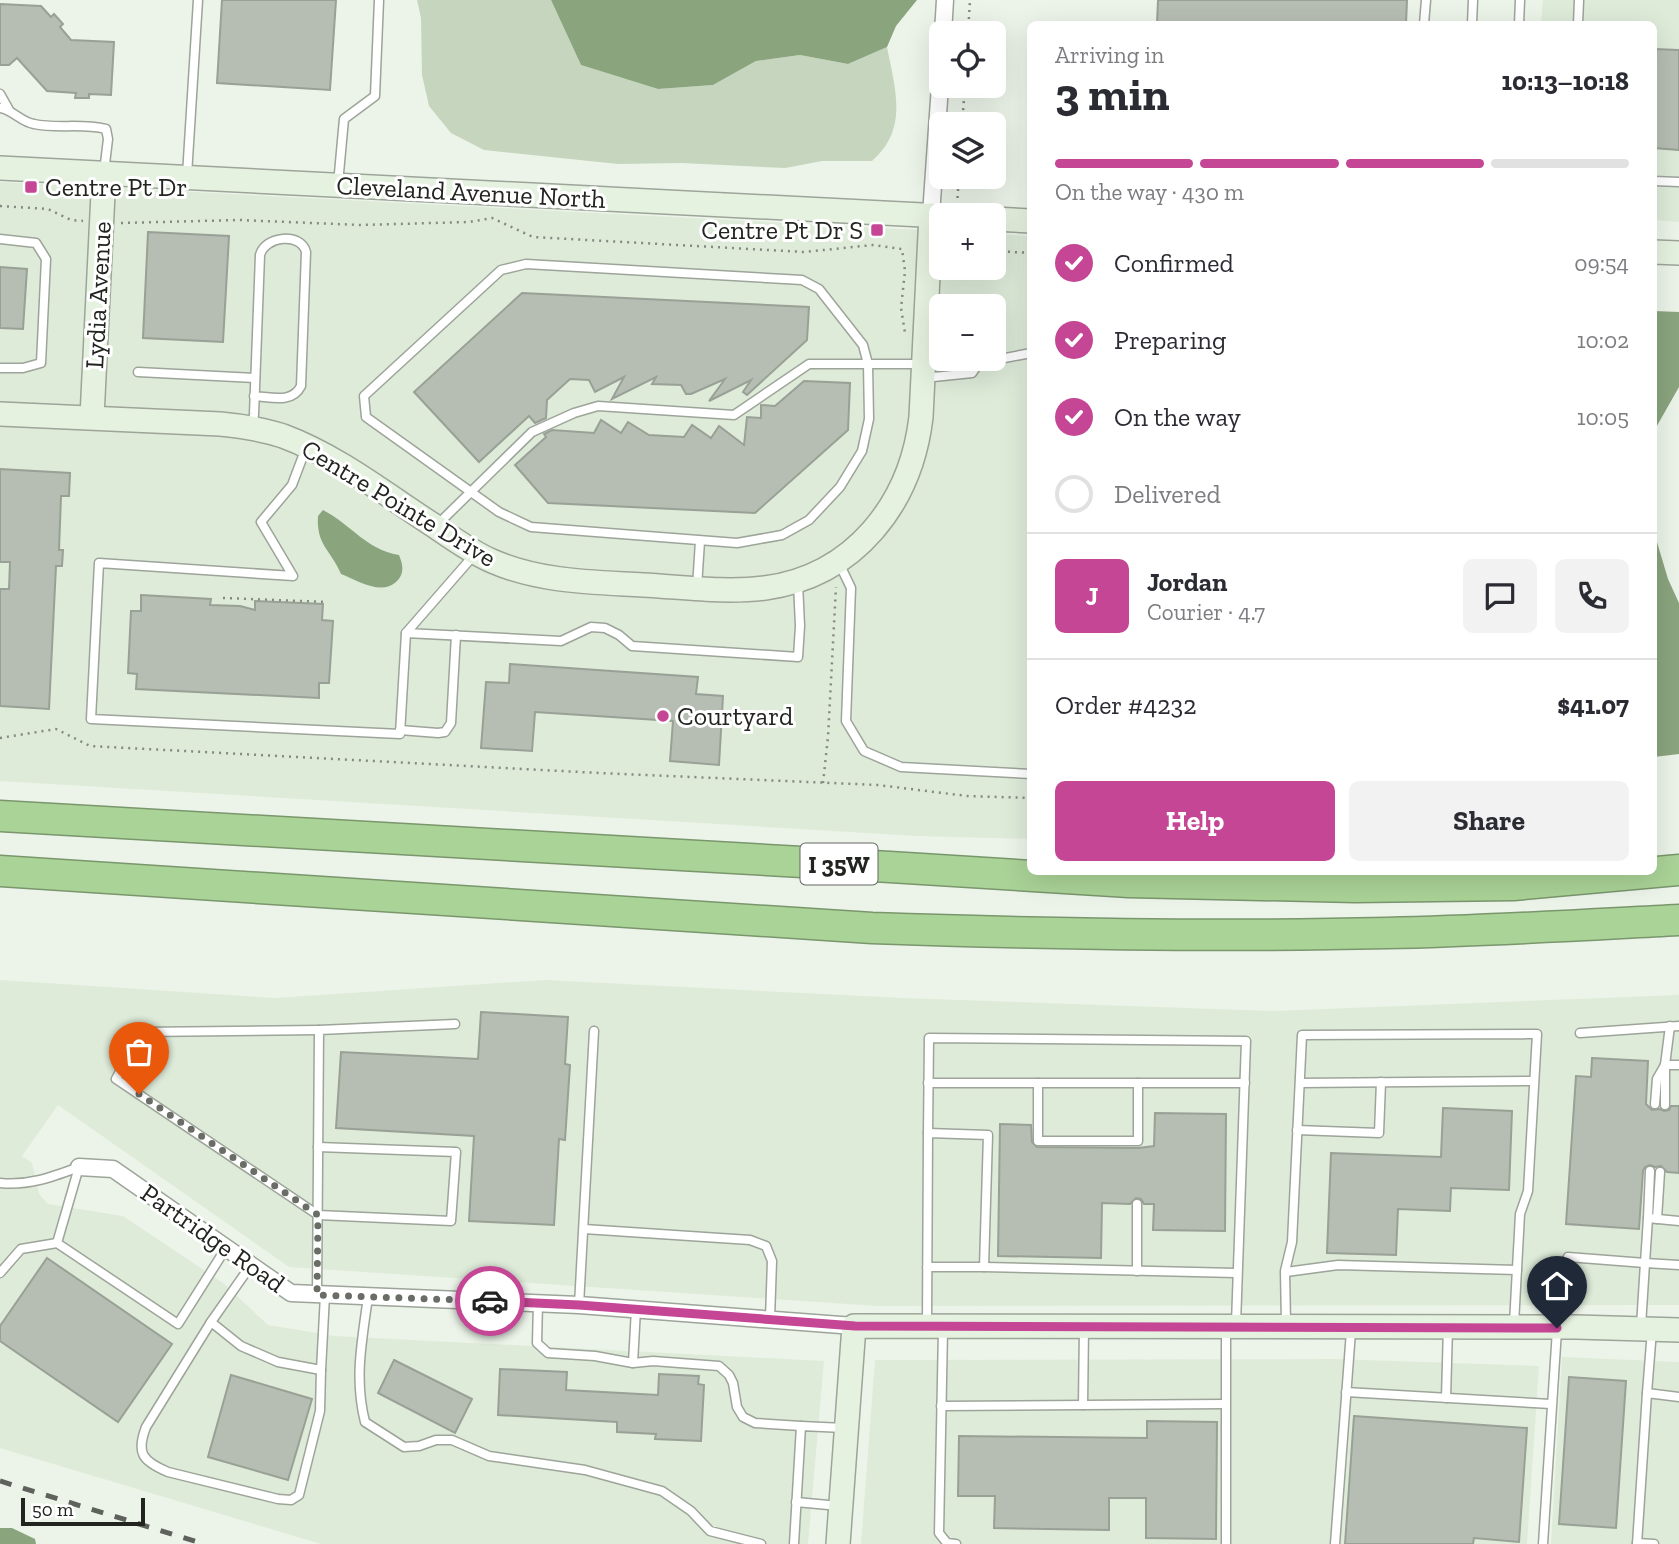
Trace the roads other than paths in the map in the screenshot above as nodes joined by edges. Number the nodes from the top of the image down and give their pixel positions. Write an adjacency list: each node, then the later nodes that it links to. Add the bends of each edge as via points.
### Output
1 (198, 0): 18 (lane)
2 (379, 0): 21 (lane, via 375,96 344,119)
3 (945, 0): 8 (street)
4 (1426, 0): 9 (lane)
5 (1473, 0): 10 (lane)
6 (1520, 0): 11 (lane)
7 (1579, 0): 12 (lane)
8 (944, 21)
9 (1424, 21)
10 (1472, 21)
11 (1519, 21)
12 (1578, 21)
13 (0, 94): 15 (lane)
14 (940, 98): 22 (street)
15 (5, 109): 17 (lane, via 36,125 106,129)
16 (0, 168): 17 (street, Cleveland Avenue North)
17 (104, 173): 18 (street, Cleveland Avenue North); 40 (street, Lydia Avenue)
18 (187, 177): 21 (street, Cleveland Avenue North)
19 (1657, 181): 20 (lane)
20 (1679, 183)
21 (338, 185): 23 (street, Cleveland Avenue North)
22 (936, 203)
23 (929, 216)
24 (1006, 219): 25 (street)
25 (1027, 220)
26 (0, 239): 35 (lane, via 36,243 46,259 41,363)
27 (1657, 252): 28 (street)
28 (1679, 253)
29 (929, 280): 32 (street, Centre Pointe Drive)
30 (1027, 354): 31 (lane)
31 (1006, 358)
32 (921, 362): 33 (lane); 34 (lane); 47 (street, Centre Pointe Drive, via 918,442 901,490 868,536)
33 (868, 364): 43 (lane, via 809,365 734,415 598,406 574,413 532,432); 43 (lane, via 863,345 820,289 802,280 526,264 501,270 364,396 366,417); 45 (lane, via 869,419 862,452 840,487 809,520 782,535 737,543)
34 (929, 364)
35 (0, 368)
36 (138, 372): 37 (lane)
37 (255, 378): 38 (lane); 38 (lane, via 261,250 272,240 297,241 306,252 301,386 288,398)
38 (254, 396): 41 (lane)
39 (0, 414): 40 (street, Centre Pointe Drive)
40 (92, 417): 41 (street, Centre Pointe Drive)
41 (253, 428): 42 (street, Centre Pointe Drive)
42 (307, 446): 44 (street, Centre Pointe Drive); 52 (lane, via 292,485 261,522 293,576 99,563 91,719 400,734)
43 (470, 491): 44 (lane); 45 (lane, via 531,527)
44 (435, 527): 46 (street, Centre Pointe Drive)
45 (700, 541): 49 (lane)
46 (477, 552): 49 (street, Centre Pointe Drive, via 520,572 550,579); 50 (lane)
47 (838, 560): 48 (street, Centre Pointe Drive); 53 (lane, via 851,588 846,721 864,751 901,767)
48 (798, 580): 49 (street, Centre Pointe Drive, via 739,590); 51 (lane, via 798,657 632,646 605,628 591,627 561,641)
49 (697, 588)
50 (406, 633): 51 (lane); 52 (lane)
51 (456, 635): 52 (lane, via 451,723 438,733)
52 (400, 730)
53 (1027, 774)
54 (0, 816): 58 (highway, I 35W, via 1204,885 1513,884)
55 (1679, 870): 57 (highway, I 35W)
56 (0, 871): 59 (highway, I 35W, via 989,932 1390,933)
57 (1657, 872)
58 (1620, 875)
59 (1679, 920)
60 (455, 1024): 62 (lane)
61 (1674, 1026): 64 (lane); 65 (lane)
62 (319, 1030): 77 (lane); 82 (lane, via 141,1032 116,1079)
63 (594, 1031): 85 (lane)
64 (1580, 1033)
65 (1665, 1065): 66 (lane); 74 (lane, via 1657,1079)
66 (1679, 1065)
67 (1534, 1081): 68 (lane); 73 (lane, via 1536,1034 1302,1035); 94 (lane, via 1528,1191 1520,1214)
68 (1381, 1082): 73 (lane); 75 (lane, via 1379,1133)
69 (928, 1083): 70 (lane); 72 (lane, via 929,1038 1246,1041); 76 (lane)
70 (1038, 1083): 71 (lane); 71 (lane, via 1038,1140 1138,1144)
71 (1138, 1083): 72 (lane)
72 (1245, 1083): 98 (lane)
73 (1300, 1083): 75 (lane)
74 (1660, 1105)
75 (1297, 1130): 96 (lane, via 1292,1242)
76 (928, 1133): 92 (lane); 93 (lane, via 988,1135)
77 (318, 1147): 82 (lane); 82 (lane, via 456,1152 452,1221)
78 (79, 1167): 80 (lane, via 44,1181); 86 (lane); 87 (street, Partridge Road, via 113,1169)
79 (1655, 1171): 83 (lane)
80 (0, 1183)
81 (1137, 1204): 95 (lane)
82 (318, 1215): 99 (lane)
83 (1652, 1219): 84 (lane); 89 (lane)
84 (1679, 1221)
85 (584, 1229): 102 (lane); 104 (lane, via 750,1240 766,1246 772,1261)
86 (57, 1243): 87 (lane, via 178,1324); 97 (lane, via 21,1249)
87 (226, 1248): 90 (street, Partridge Road)
88 (1568, 1257): 89 (lane)
89 (1645, 1263): 91 (lane); 115 (lane)
90 (251, 1265): 99 (street, Partridge Road, via 291,1293); 105 (lane)
91 (1679, 1265)
92 (927, 1267): 93 (lane); 107 (lane)
93 (984, 1268): 95 (lane)
94 (1517, 1270): 96 (lane, via 1338,1265); 113 (lane)
95 (1137, 1271): 98 (lane)
96 (1286, 1272): 110 (lane)
97 (0, 1273)
98 (1236, 1273): 109 (lane)
99 (321, 1295): 100 (street, Partridge Road); 118 (lane)
100 (368, 1297): 101 (street, Partridge Road); 132 (lane, via 359,1397 365,1422 404,1447 452,1440 489,1456 585,1470 662,1491 710,1531)
101 (538, 1303): 102 (street, Partridge Road); 117 (lane, via 537,1343 548,1353)
102 (579, 1305): 103 (street, Partridge Road)
103 (636, 1309): 104 (street, Partridge Road); 117 (lane)
104 (770, 1319): 106 (street, Partridge Road)
105 (211, 1322): 118 (lane, via 241,1346 278,1362); 118 (lane, via 140,1443 142,1454 152,1465 168,1472 278,1499 299,1495 320,1411)
106 (855, 1326): 107 (street); 128 (street)
107 (935, 1326): 108 (street); 126 (lane)
108 (1084, 1326): 109 (street); 125 (lane)
109 (1231, 1326): 110 (street); 123 (lane)
110 (1286, 1327): 111 (street)
111 (1351, 1327): 112 (street); 119 (lane)
112 (1448, 1327): 113 (street); 122 (lane)
113 (1514, 1327): 114 (street)
114 (1557, 1328): 115 (street); 124 (lane)
115 (1646, 1329): 116 (street); 120 (lane)
116 (1679, 1330)
117 (633, 1363): 127 (lane, via 719,1366 733,1383 743,1417 755,1423)
118 (321, 1370)
119 (1346, 1392): 122 (lane); 137 (lane)
120 (1647, 1393): 121 (lane); 131 (lane)
121 (1679, 1397)
122 (1446, 1398): 124 (lane)
123 (1225, 1404): 125 (lane); 136 (lane)
124 (1551, 1404): 138 (lane)
125 (1083, 1405): 126 (lane)
126 (941, 1406): 135 (lane, via 939,1533 947,1543)
127 (801, 1426): 128 (lane); 129 (lane)
128 (847, 1428): 130 (street)
129 (796, 1502): 130 (lane); 133 (lane)
130 (841, 1506): 134 (street)
131 (1637, 1543): 139 (lane)
132 (761, 1544)
133 (794, 1544)
134 (838, 1544)
135 (956, 1544)
136 (1226, 1544)
137 (1335, 1544)
138 (1543, 1544)
139 (1654, 1544)

